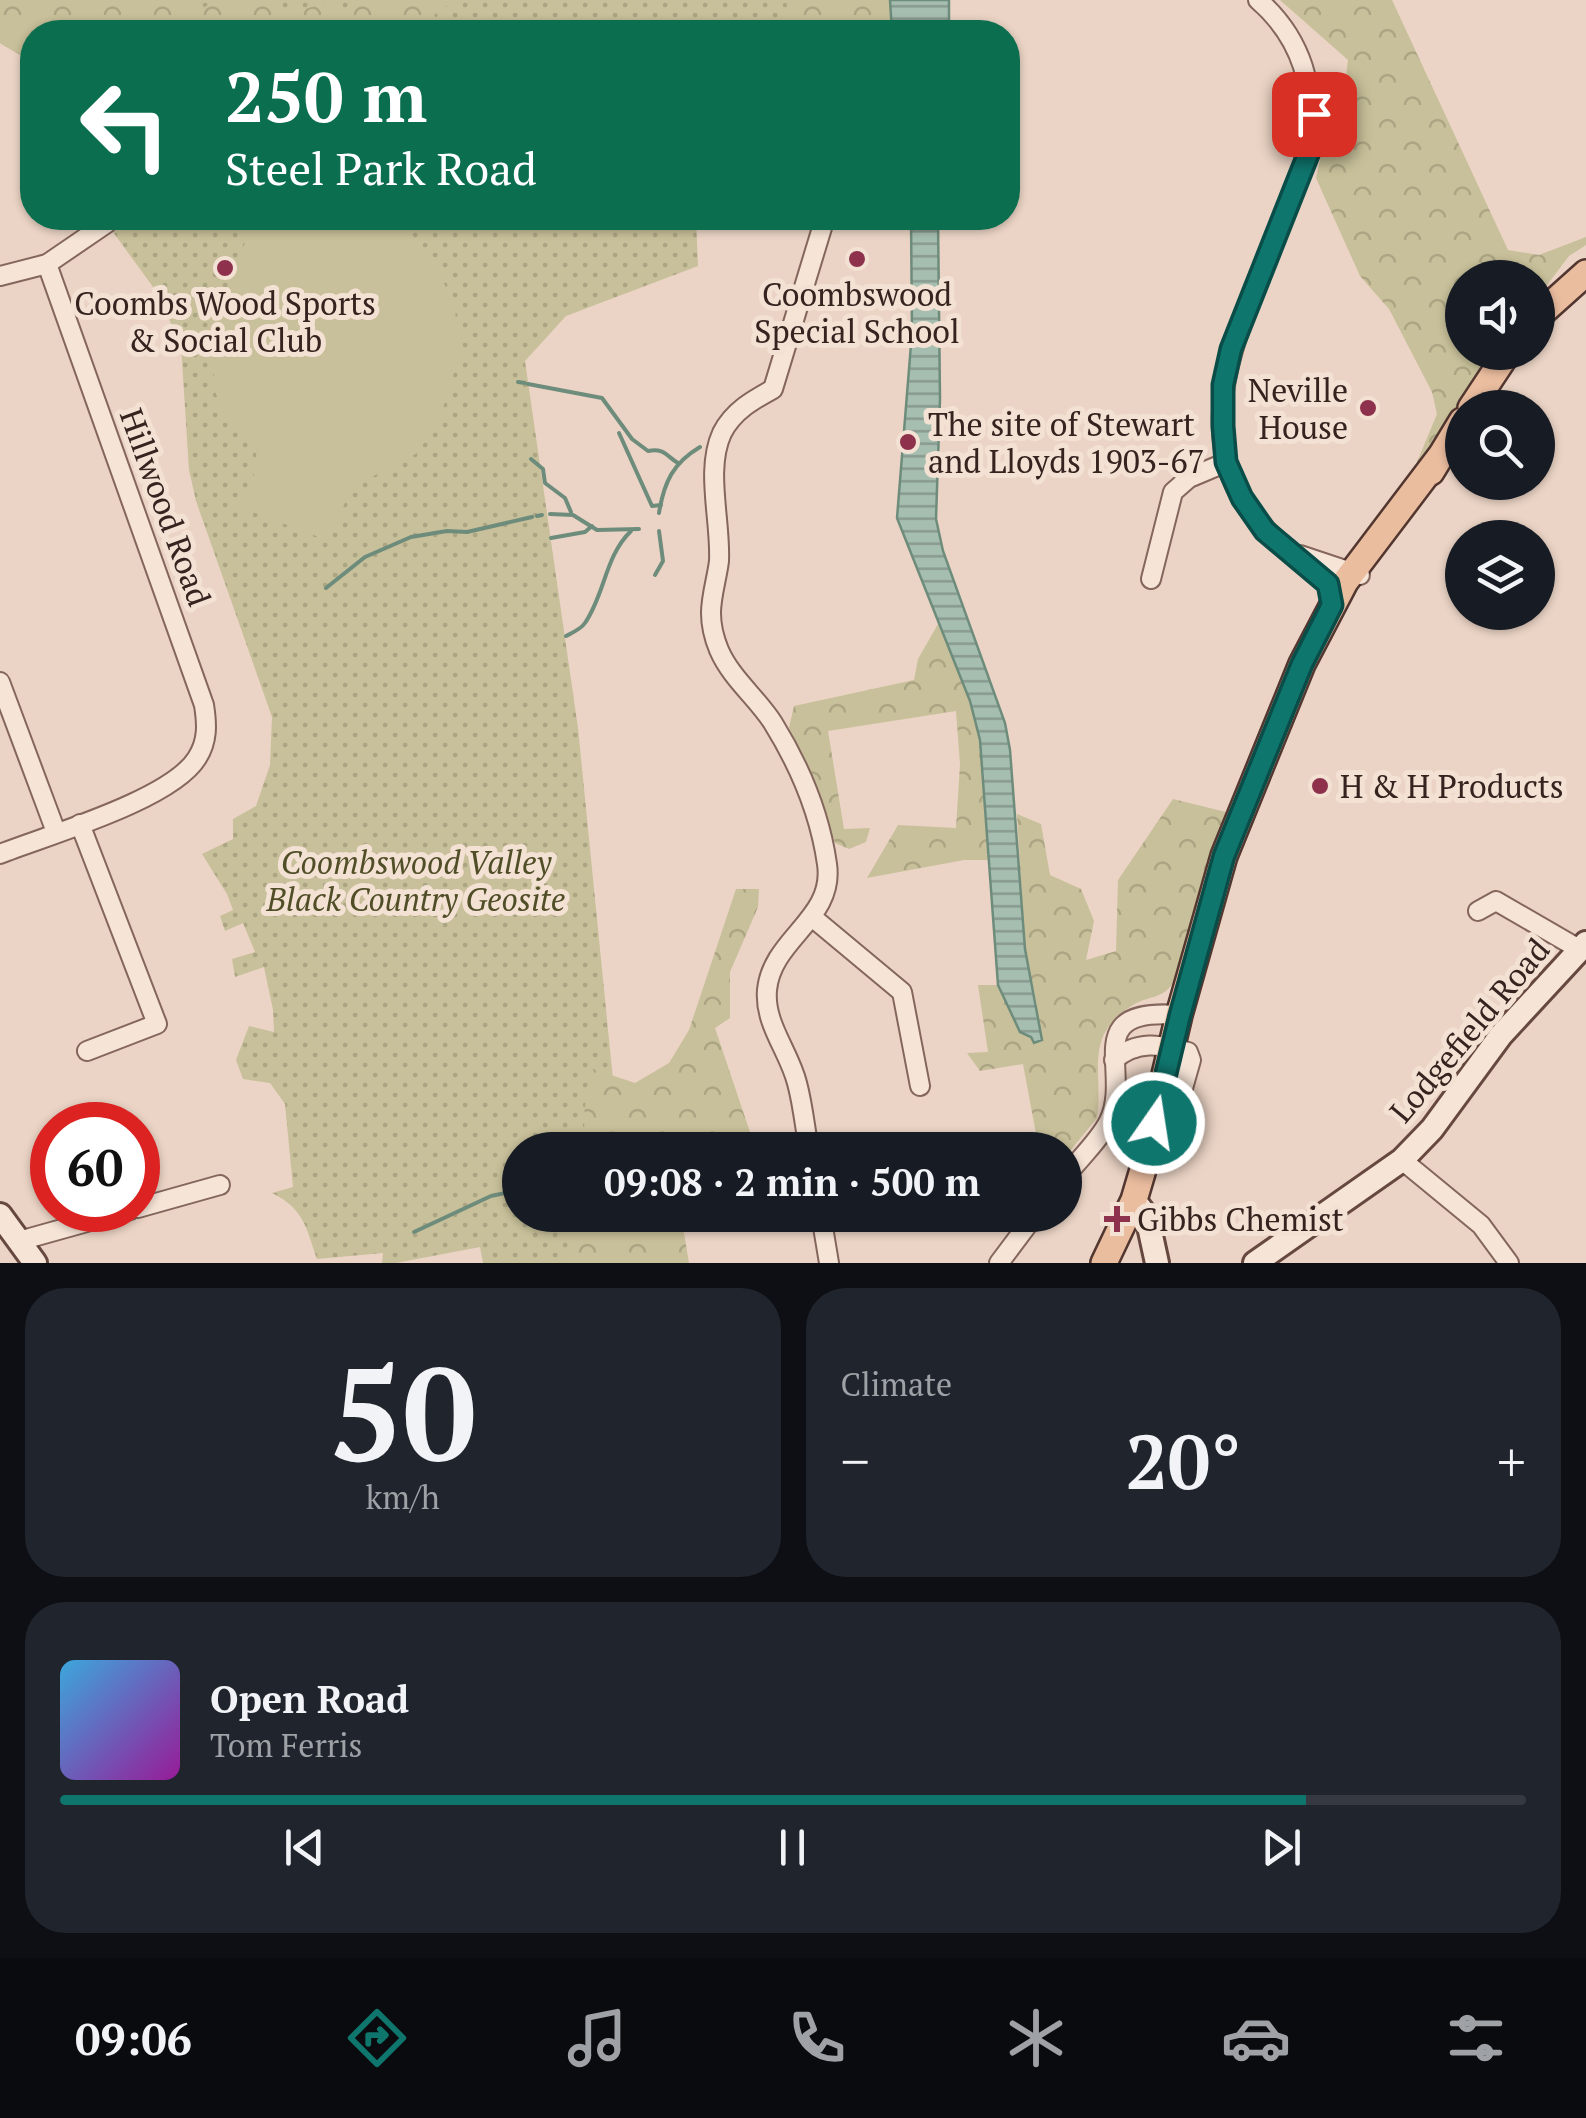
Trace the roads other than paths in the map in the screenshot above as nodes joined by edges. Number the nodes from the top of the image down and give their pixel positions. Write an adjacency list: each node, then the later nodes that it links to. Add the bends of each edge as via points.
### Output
1 (1258, 0): 12 (street, via 1296,46 1309,80 1311,147 1231,349 1223,385)
2 (92, 230): 5 (street)
3 (821, 230): 22 (street, via 773,388 732,417 722,434 711,609 719,652 772,721 817,823 828,867 826,894)
4 (1586, 262): 8 (street)
5 (48, 264): 7 (street); 18 (street, Hillwood Road, via 207,727 196,762 187,769 138,800)
6 (1586, 273): 9 (main road)
7 (0, 276)
8 (1555, 296)
9 (1555, 300)
10 (1445, 448): 11 (main road)
11 (1439, 458): 15 (main road); 15 (main road, via 1379,553)
12 (1226, 462): 13 (street, via 1265,531); 14 (street, via 1172,492)
13 (1294, 553): 15 (street); 15 (street)
14 (1151, 580)
15 (1346, 583): 17 (main road); 17 (main road)
16 (0, 682): 19 (street)
17 (1278, 724): 24 (main road, via 1224,856)
18 (80, 824): 19 (street); 26 (street, via 157,1024)
19 (56, 832): 20 (street)
20 (0, 854)
21 (1478, 912): 23 (street, via 1496,901)
22 (812, 917): 28 (street, via 902,992); 29 (street, via 780,952 767,988)
23 (1583, 946): 31 (street, Lodgefield Road)
24 (1180, 1015): 25 (main road); 27 (street, via 1130,1021 1112,1048)
25 (1172, 1048): 27 (street, via 1142,1044); 33 (main road)
26 (87, 1051)
27 (1114, 1060): 30 (street, via 1110,1120)
28 (920, 1086)
29 (806, 1132)
30 (1082, 1155)
31 (1402, 1160): 40 (street, via 1481,1225); 46 (street, Lodgefield Road)
32 (220, 1184): 34 (street)
33 (1134, 1200): 44 (main road); 45 (street, via 1146,1216)
34 (160, 1202)
35 (0, 1215): 39 (street)
36 (51, 1232): 39 (street)
37 (824, 1232): 42 (street)
38 (1022, 1232): 43 (street)
39 (19, 1241): 41 (street)
40 (1502, 1260)
41 (34, 1263)
42 (829, 1263)
43 (998, 1263)
44 (1104, 1263)
45 (1157, 1263)
46 (1255, 1263)

